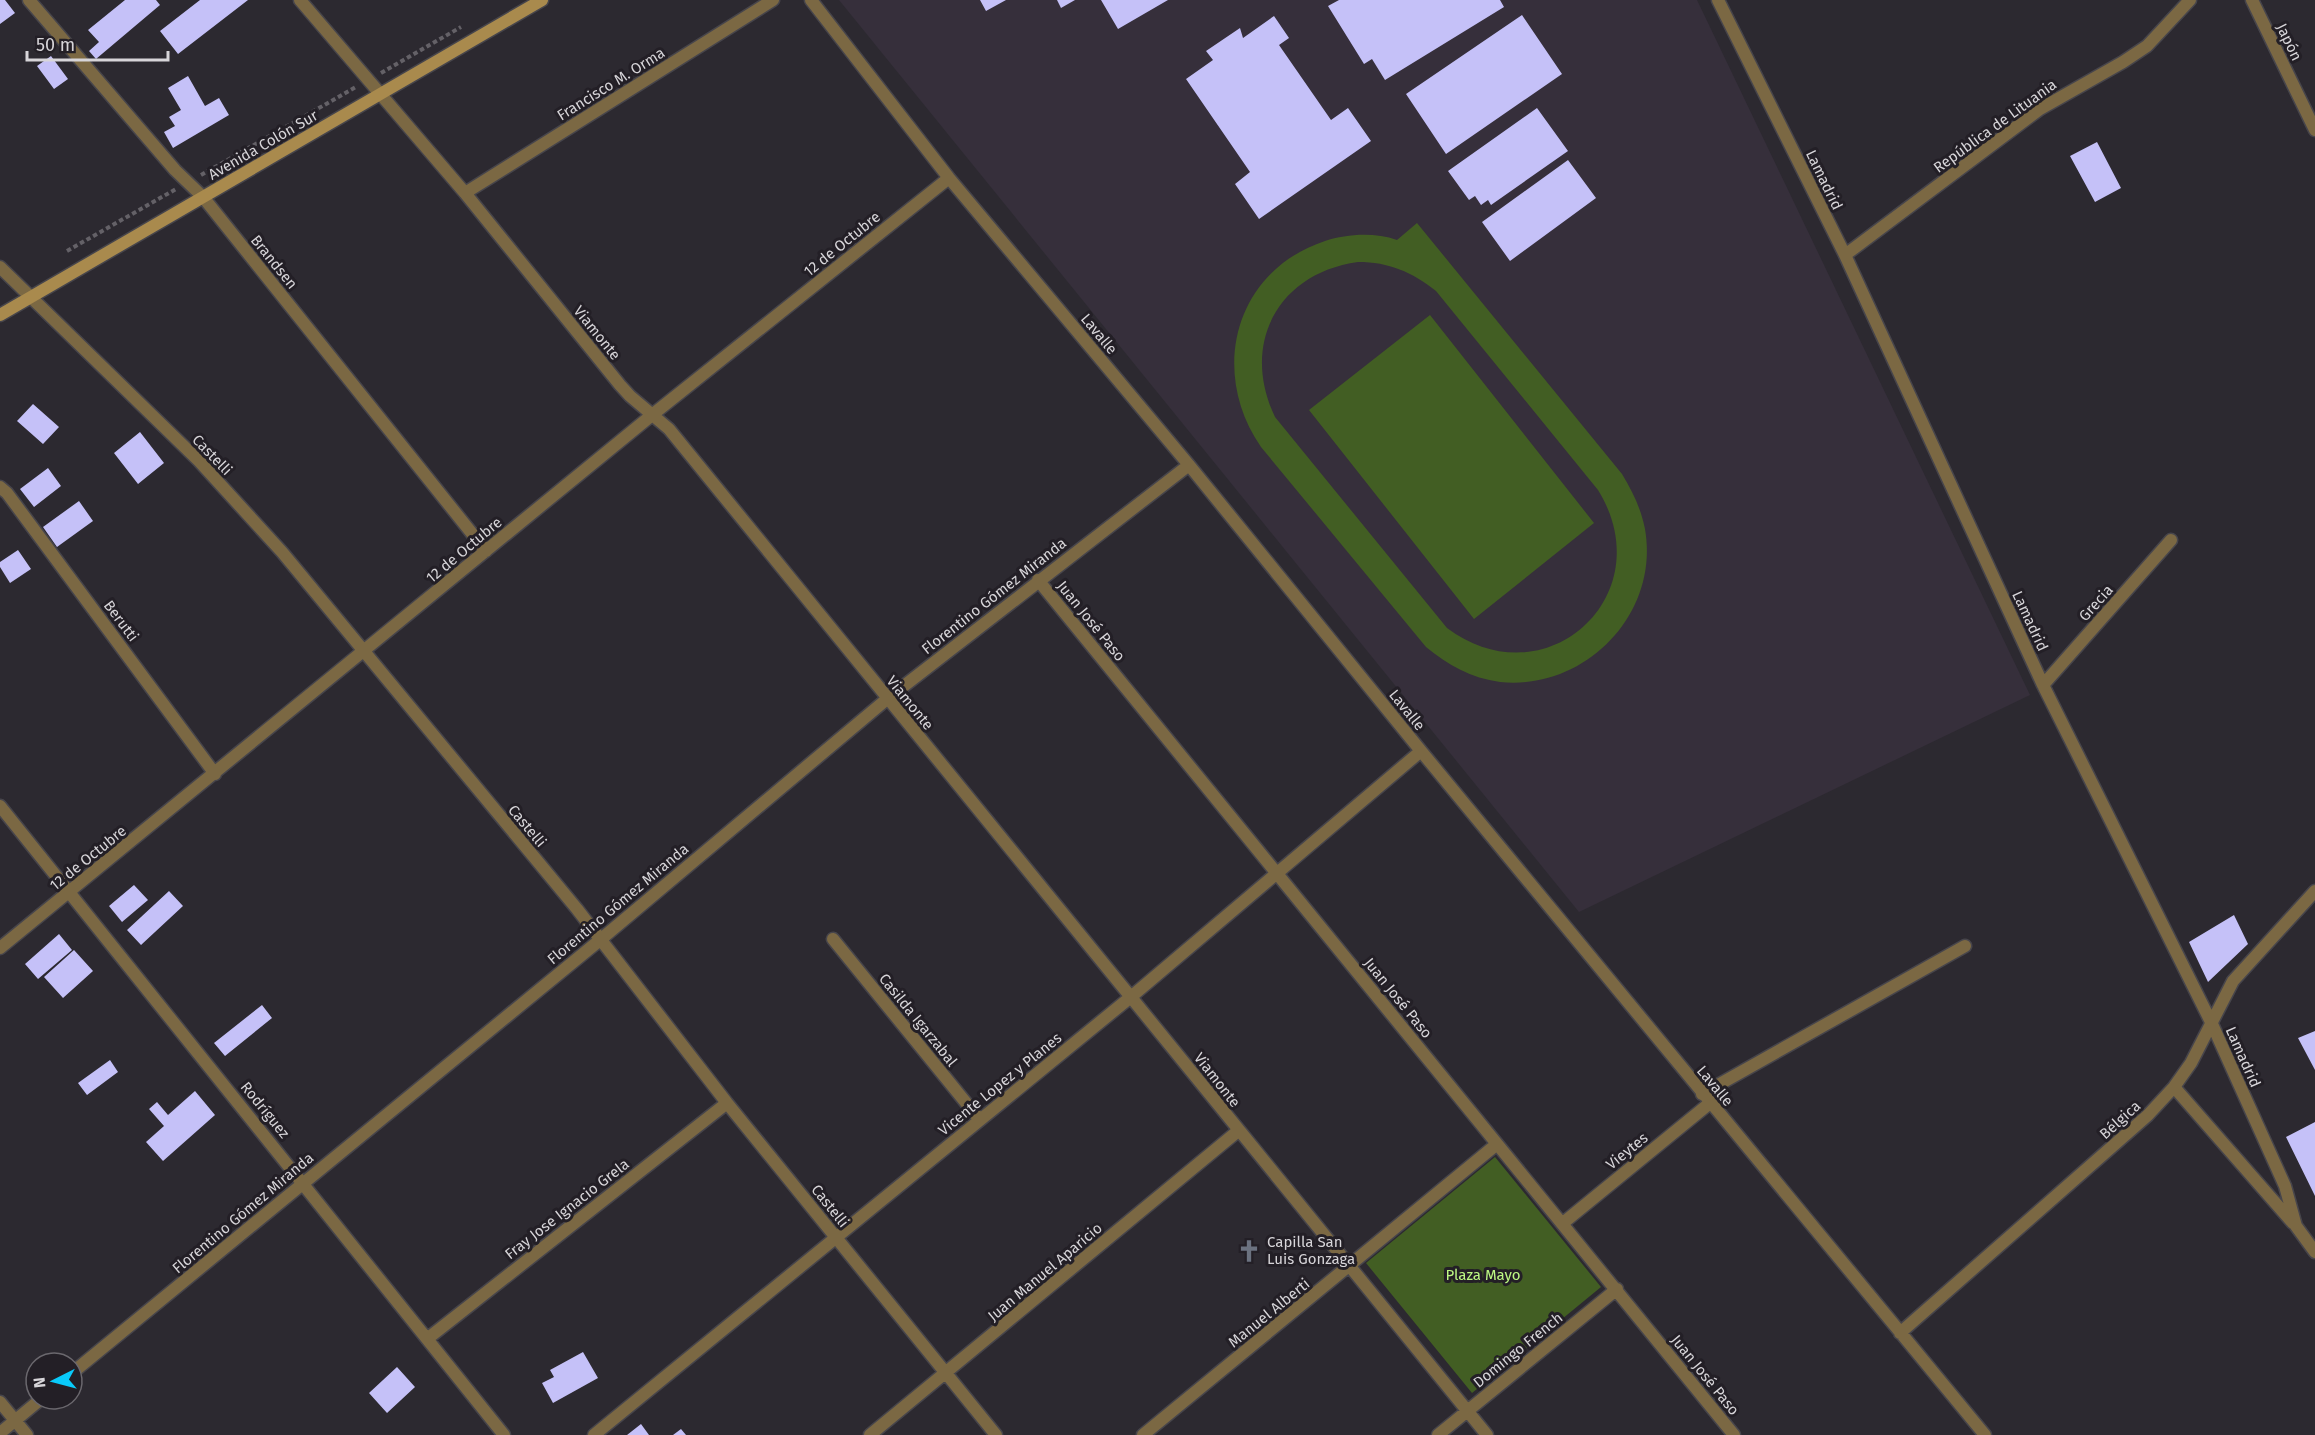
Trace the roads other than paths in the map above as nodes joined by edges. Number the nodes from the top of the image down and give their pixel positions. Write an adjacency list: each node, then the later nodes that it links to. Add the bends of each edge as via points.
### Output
1 (29, 0): 14 (street, Brandsen)
2 (300, 0): 9 (street, Viamonte)
3 (542, 0): 9 (main road, Avenida Colón Sur)
4 (773, 0): 13 (street, Francisco M. Orma)
5 (811, 0): 12 (street, Lavalle)
6 (1718, 0): 15 (street, Lamadrid)
7 (2190, 0): 15 (street, República de Lituania, via 2147,46 2040,109)
8 (2252, 0): 10 (street, Japón)
9 (380, 95): 13 (street, Viamonte); 14 (main road, Avenida Colón Sur)
10 (2312, 114): 11 (street, Japón)
11 (2315, 130)
12 (949, 178): 19 (street, 12 de Octubre); 20 (street, Lavalle)
13 (465, 193): 19 (street, Viamonte, via 620,385)
14 (203, 197): 17 (main road, Avenida Colón Sur); 23 (street, Brandsen)
15 (1845, 255): 26 (street, Lamadrid)
16 (0, 267): 17 (street, Castelli)
17 (31, 298): 18 (main road, Avenida Colón Sur); 25 (street, Castelli, via 199,461 282,552)
18 (0, 315)
19 (652, 415): 23 (street, 12 de Octubre); 27 (street, Viamonte, via 669,429)
20 (1189, 465): 24 (street, Florentino Gómez Miranda); 28 (street, Lavalle)
21 (0, 487): 29 (street, Berutti)
22 (2172, 540): 26 (street, Grecia)
23 (486, 551): 25 (street, 12 de Octubre)
24 (1038, 580): 27 (street, Florentino Gómez Miranda); 31 (street, Juan José Paso)
25 (364, 652): 29 (street, 12 de Octubre); 35 (street, Castelli)
26 (2043, 685): 39 (street, Lamadrid)
27 (887, 699): 35 (street, Florentino Gómez Miranda); 38 (street, Viamonte)
28 (1420, 751): 31 (street, Vicente Lopez y Planes); 41 (street, Lavalle)
29 (215, 774): 33 (street, 12 de Octubre)
30 (0, 806): 33 (street, Rodríguez)
31 (1276, 873): 38 (street, Vicente Lopez y Planes); 45 (street, Juan José Paso)
32 (2315, 891): 39 (street, Bélgica, via 2233,981)
33 (68, 892): 37 (street, 12 de Octubre); 46 (street, Rodríguez)
34 (833, 939): 43 (street, Casilda Igarzabal)
35 (600, 940): 42 (street, Castelli); 46 (street, Florentino Gómez Miranda)
36 (1965, 946): 41 (street, Vieytes)
37 (0, 948)
38 (1132, 996): 43 (street, Vicente Lopez y Planes); 44 (street, Viamonte)
39 (2212, 1024): 40 (street, Bélgica); 48 (street, Lamadrid, via 2285,1186)
40 (2174, 1088): 48 (street); 53 (street, Bélgica)
41 (1706, 1099): 47 (street, Vieytes); 53 (street, Lavalle)
42 (727, 1103): 49 (street, Castelli); 54 (street, Fray Jose Ignacio Grela)
43 (980, 1120): 49 (street, Vicente Lopez y Planes)
44 (1238, 1131): 51 (street, Viamonte); 56 (street, Juan Manuel Aparicio)
45 (1497, 1144): 47 (street, Juan José Paso); 51 (street, Manuel Alberti)
46 (303, 1182): 54 (street, Rodríguez); 55 (street, Florentino Gómez Miranda)
47 (1563, 1223): 52 (street, Juan José Paso)
48 (2296, 1226): 50 (street, Lamadrid)
49 (836, 1237): 56 (street, Castelli); 64 (street, Vicente Lopez y Planes)
50 (2315, 1252)
51 (1351, 1266): 59 (street, Viamonte); 67 (street, Manuel Alberti)
52 (1617, 1289): 59 (street, Domingo French); 70 (street, Juan José Paso)
53 (1900, 1333): 71 (street, Lavalle)
54 (427, 1339): 63 (street, Rodríguez)
55 (84, 1363)
56 (946, 1374): 65 (street, Juan Manuel Aparicio); 66 (street, Castelli)
57 (0, 1402): 60 (street)
58 (26, 1411): 60 (street)
59 (1467, 1411): 68 (street, Domingo French); 69 (street, Viamonte)
60 (15, 1420): 61 (street); 62 (street)
61 (0, 1433)
62 (27, 1435)
63 (504, 1435)
64 (594, 1435)
65 (870, 1435)
66 (996, 1435)
67 (1143, 1435)
68 (1438, 1435)
69 (1487, 1435)
70 (1734, 1435)
71 (1985, 1435)

